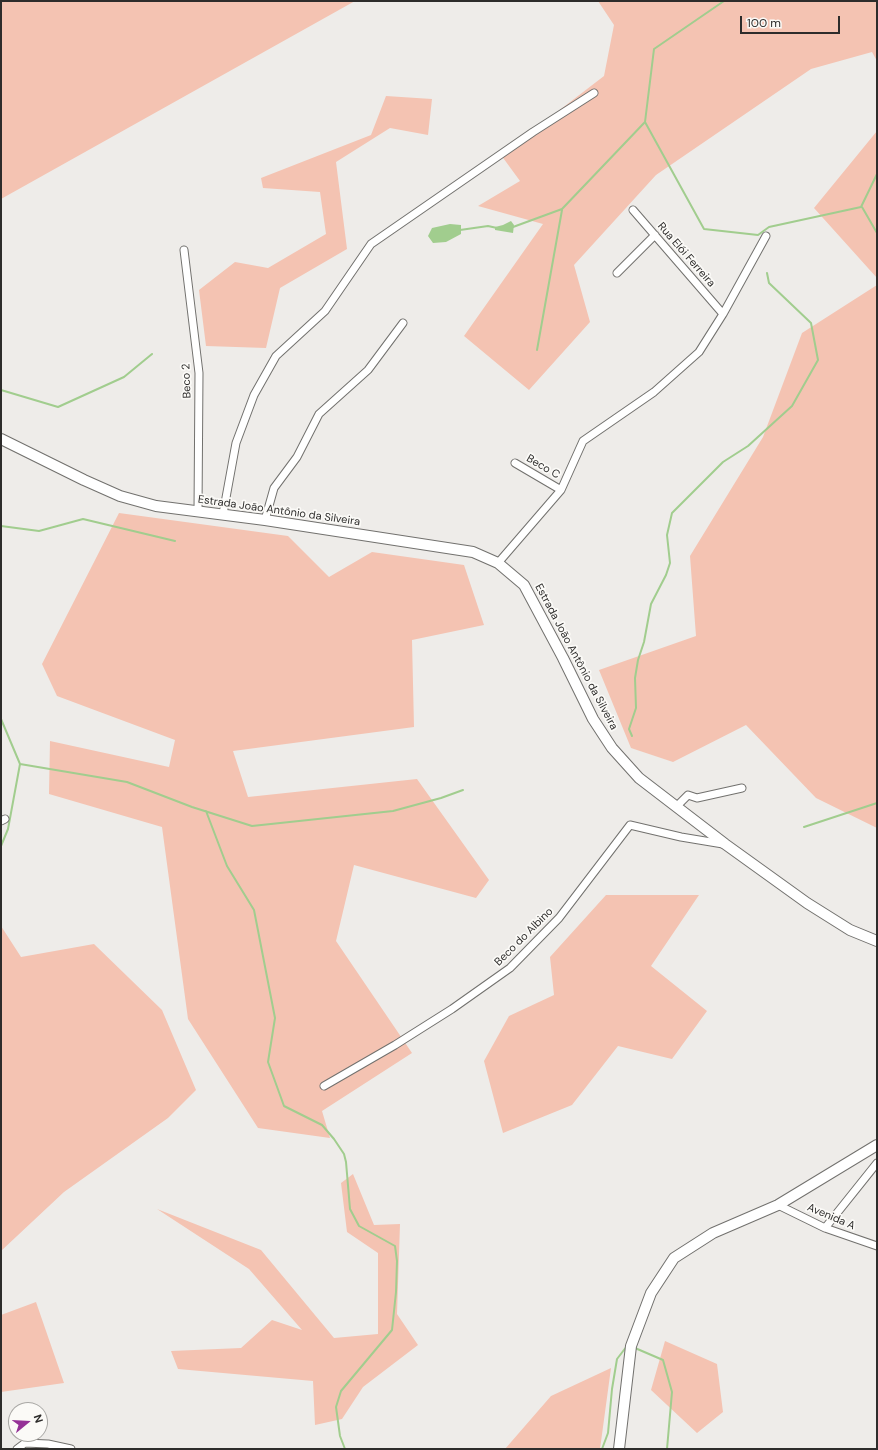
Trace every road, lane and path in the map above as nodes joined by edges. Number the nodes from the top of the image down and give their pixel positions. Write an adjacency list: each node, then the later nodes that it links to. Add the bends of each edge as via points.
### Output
1 (594, 93): 15 (street, via 371,244 325,311 276,356 254,395 236,443)
2 (633, 210): 3 (street, Rua Elói Ferreira)
3 (655, 235): 6 (street); 7 (street, Rua Elói Ferreira)
4 (766, 236): 7 (street)
5 (184, 250): 14 (street, Beco 2, via 199,373)
6 (617, 273)
7 (723, 314): 13 (street, via 699,352 687,363 654,392 583,441)
8 (403, 323): 16 (street, via 368,370 319,414 297,457 274,488)
9 (1, 432): 12 (main road, Estrada João Antônio da Silveira, via 60,462)
10 (1, 438): 12 (main road, Estrada João Antônio da Silveira)
11 (515, 463): 13 (street, Beco C)
12 (84, 480): 14 (main road, Estrada João Antônio da Silveira, via 120,496 156,506)
13 (561, 490): 17 (street)
14 (198, 511): 15 (main road, Estrada João Antônio da Silveira)
15 (222, 514): 16 (main road, Estrada João Antônio da Silveira)
16 (265, 520): 17 (main road, Estrada João Antônio da Silveira, via 473,552)
17 (498, 563): 19 (main road, Estrada João Antônio da Silveira, via 524,585 593,719 612,748 639,778)
18 (742, 788): 19 (street, via 698,798 688,795)
19 (676, 807): 20 (main road, Estrada João Antônio da Silveira)
20 (725, 844): 21 (main road, Estrada João Antônio da Silveira, via 807,903 850,930); 22 (street, Beco do Albino, via 630,825 559,918 510,968 452,1009)
21 (877, 941)
22 (324, 1086)
23 (877, 1145): 25 (main road)
24 (877, 1163): 26 (street)
25 (778, 1205): 26 (street, Avenida A); 30 (main road, via 713,1233 674,1258 651,1293 631,1346)
26 (825, 1228): 27 (street, Avenida A)
27 (877, 1246)
28 (17, 1449): 29 (street, via 25,1444 48,1444)
29 (71, 1449)
30 (619, 1449)

